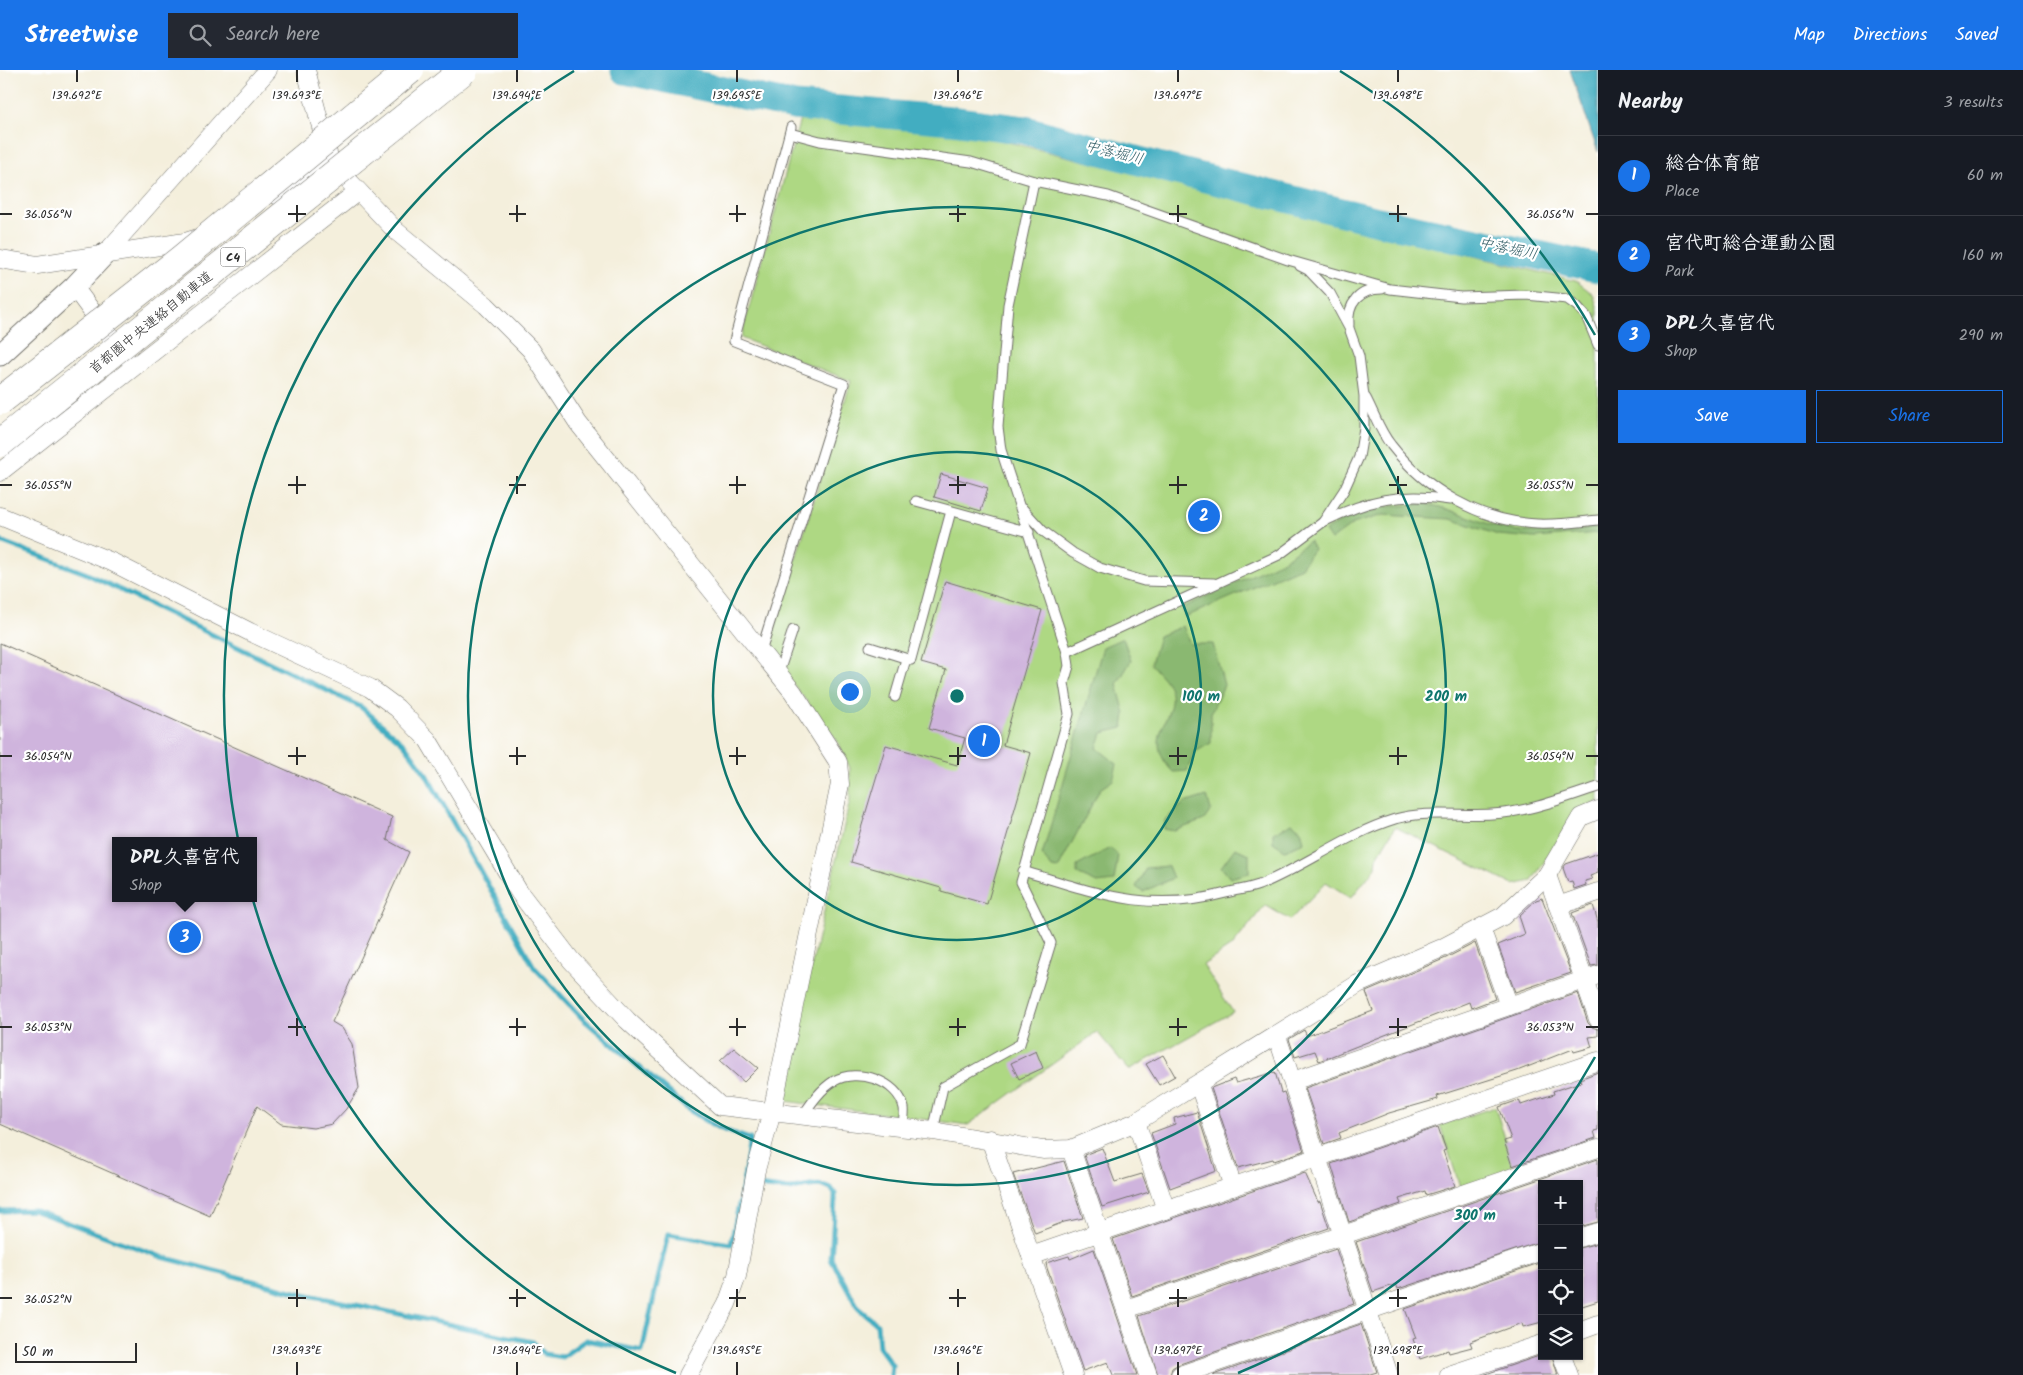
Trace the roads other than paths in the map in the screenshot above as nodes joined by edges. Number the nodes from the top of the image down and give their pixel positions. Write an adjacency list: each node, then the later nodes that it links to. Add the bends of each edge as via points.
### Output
1 (268, 70): 8 (street)
2 (306, 70): 5 (street)
3 (410, 70): 18 (highway, C4, bridge, via 187,254)
4 (464, 70): 19 (highway, 首都圏中央連絡自動車道 / C4, bridge)
5 (330, 161): 7 (street); 8 (street, via 218,231 185,242)
6 (1034, 181): 10 (lane, via 1108,196); 23 (lane, via 1008,304 998,427 1001,450); 33 (lane, via 971,162 820,141 791,130 734,341 844,384)
7 (357, 192): 16 (street); 33 (street, via 396,231 486,305 530,350 578,423)
8 (105, 254): 9 (street, via 37,266); 11 (street)
9 (0, 259)
10 (1288, 260): 12 (lane); 13 (lane, via 1308,270 1330,293)
11 (74, 288): 15 (street); 16 (street)
12 (1390, 289): 13 (lane, via 1375,289 1353,301 1348,313); 14 (lane, via 1461,297 1526,295 1566,299 1586,316)
13 (1349, 328): 17 (lane, via 1359,356)
14 (1598, 345)
15 (0, 355)
16 (133, 366): 20 (street)
17 (1364, 396): 21 (lane, via 1390,444 1422,479); 27 (lane, via 1364,428 1359,457 1344,490)
18 (0, 401)
19 (0, 443)
20 (0, 472)
21 (1453, 500): 26 (lane, via 1506,519 1537,524); 27 (lane, via 1425,496 1372,501 1351,507)
22 (916, 501): 24 (lane)
23 (1019, 505): 28 (lane); 29 (lane, via 1044,532 1072,553 1100,568 1144,581)
24 (951, 511): 28 (lane); 34 (lane, via 911,660)
25 (0, 516): 51 (street, via 112,562 370,688 397,708 428,740 519,892 577,966 627,1020 720,1106)
26 (1598, 520)
27 (1323, 522): 29 (lane, via 1279,555)
28 (1029, 532): 32 (lane)
29 (1216, 584): 32 (lane)
30 (793, 630): 35 (lane)
31 (870, 647): 34 (lane)
32 (1067, 652): 39 (lane, via 1069,666 1064,683 1069,714)
33 (760, 653): 35 (street)
34 (906, 659): 36 (lane)
35 (778, 675): 51 (street, via 838,762 840,784)
36 (895, 697)
37 (1598, 787): 39 (lane, via 1527,810 1397,819 1352,836 1258,885 1200,900 1153,903 1109,896)
38 (1598, 810): 40 (street, via 1581,817)
39 (1023, 871): 55 (lane, via 1021,882 1050,943 1020,1044 943,1087)
40 (1547, 875): 42 (street); 43 (street, via 1503,916)
41 (1598, 892): 42 (street)
42 (1558, 906): 44 (street)
43 (1481, 928): 45 (street); 47 (street, via 1358,984)
44 (1591, 978): 45 (street); 46 (street)
45 (1509, 1006): 49 (street)
46 (1598, 1019)
47 (1277, 1036): 49 (street); 50 (street)
48 (1598, 1061): 59 (street)
49 (1293, 1081): 59 (street)
50 (1199, 1084): 53 (street); 60 (street)
51 (772, 1112): 52 (street); 74 (street, via 756,1170 737,1276 727,1304)
52 (803, 1115): 54 (street); 54 (lane, via 817,1095 834,1081 848,1076 864,1076 879,1080 900,1098 904,1109)
53 (1136, 1122): 58 (street); 61 (street)
54 (903, 1127): 55 (street)
55 (933, 1131): 56 (street)
56 (990, 1139): 58 (street, via 1043,1150); 67 (street)
57 (1598, 1148): 64 (street)
58 (1071, 1149): 62 (street)
59 (1316, 1159): 60 (street); 64 (street)
60 (1233, 1187): 61 (street)
61 (1166, 1210): 62 (street)
62 (1100, 1232): 67 (street); 68 (street)
63 (1598, 1232): 65 (street)
64 (1342, 1235): 68 (street); 69 (street)
65 (1583, 1237)
66 (1538, 1252): 69 (street)
67 (1031, 1256): 75 (street)
68 (1126, 1309): 76 (street)
69 (1368, 1311): 77 (street); 78 (street)
70 (1598, 1324): 71 (street)
71 (1583, 1330)
72 (1538, 1345): 79 (street)
73 (1563, 1360): 80 (street)
74 (688, 1375)
75 (1072, 1375)
76 (1148, 1375)
77 (1180, 1375)
78 (1389, 1375)
79 (1449, 1375)
80 (1569, 1375)

